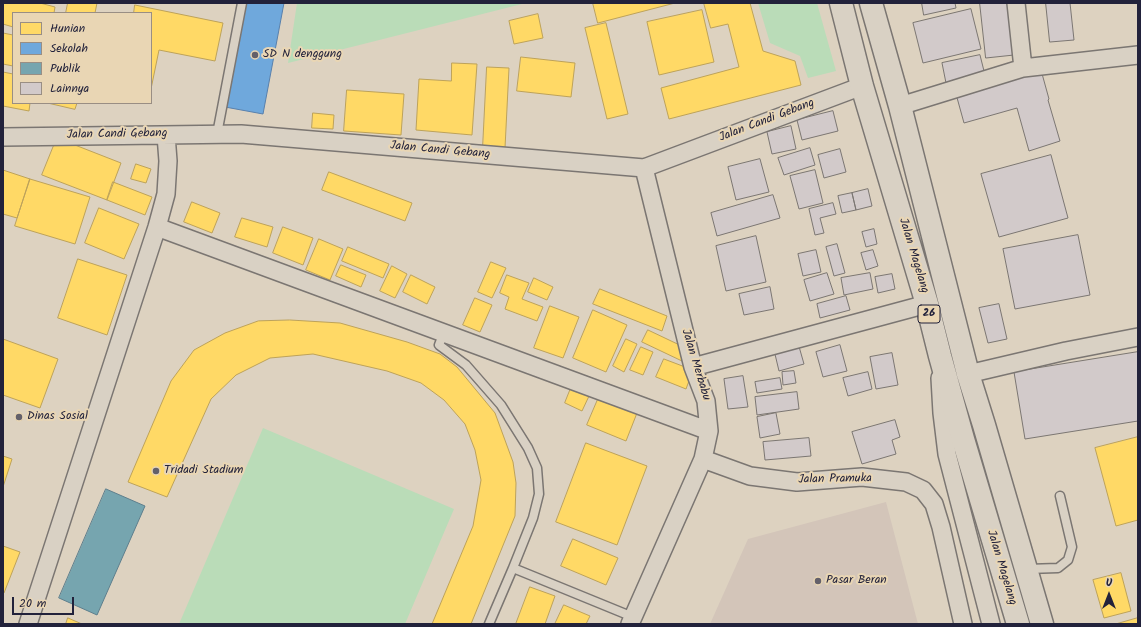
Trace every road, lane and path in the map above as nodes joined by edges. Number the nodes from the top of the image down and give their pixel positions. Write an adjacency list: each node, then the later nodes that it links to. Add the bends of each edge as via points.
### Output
1 (242, 3): 9 (lane)
2 (841, 3): 7 (highway, Jalan Magelang / 26)
3 (871, 3): 8 (highway, Jalan Magelang / 26)
4 (1016, 3): 6 (street)
5 (1138, 55): 6 (street)
6 (1023, 68): 8 (street)
7 (862, 86): 12 (street, Jalan Candi Gebang); 14 (highway, Jalan Magelang / 26)
8 (900, 106): 19 (highway, Jalan Magelang / 26)
9 (216, 134): 10 (street, Jalan Candi Gebang); 12 (street, Jalan Candi Gebang, via 249,134)
10 (166, 135): 11 (street, Jalan Candi Gebang); 13 (street, via 166,194)
11 (3, 137)
12 (644, 168): 18 (street, Jalan Merbabu)
13 (157, 227): 15 (street); 26 (street)
14 (927, 304): 17 (highway, Jalan Magelang / 26); 18 (street)
15 (444, 332): 20 (street); 23 (lane, via 438,345 466,365 501,405 528,448 537,468 539,494 533,518)
16 (1138, 337): 19 (street)
17 (940, 356): 29 (street, via 942,413 947,454); 30 (highway, Jalan Magelang / 26)
18 (693, 368): 20 (street, Jalan Merbabu, via 706,401)
19 (968, 374): 24 (highway, Jalan Magelang / 26)
20 (709, 431): 21 (street, Jalan Merbabu)
21 (703, 459): 25 (street, Jalan Merbabu); 28 (street, Jalan Pramuka, via 750,476 797,482 862,477 906,482 923,490 934,504 941,527)
22 (1060, 496): 24 (lane, via 1072,547 1068,560 1058,568)
23 (513, 568): 25 (lane); 27 (lane)
24 (1026, 570): 31 (highway, Jalan Magelang / 26)
25 (632, 620)
26 (28, 624)
27 (489, 624)
28 (963, 624)
29 (991, 624)
30 (1018, 624)
31 (1042, 624)

